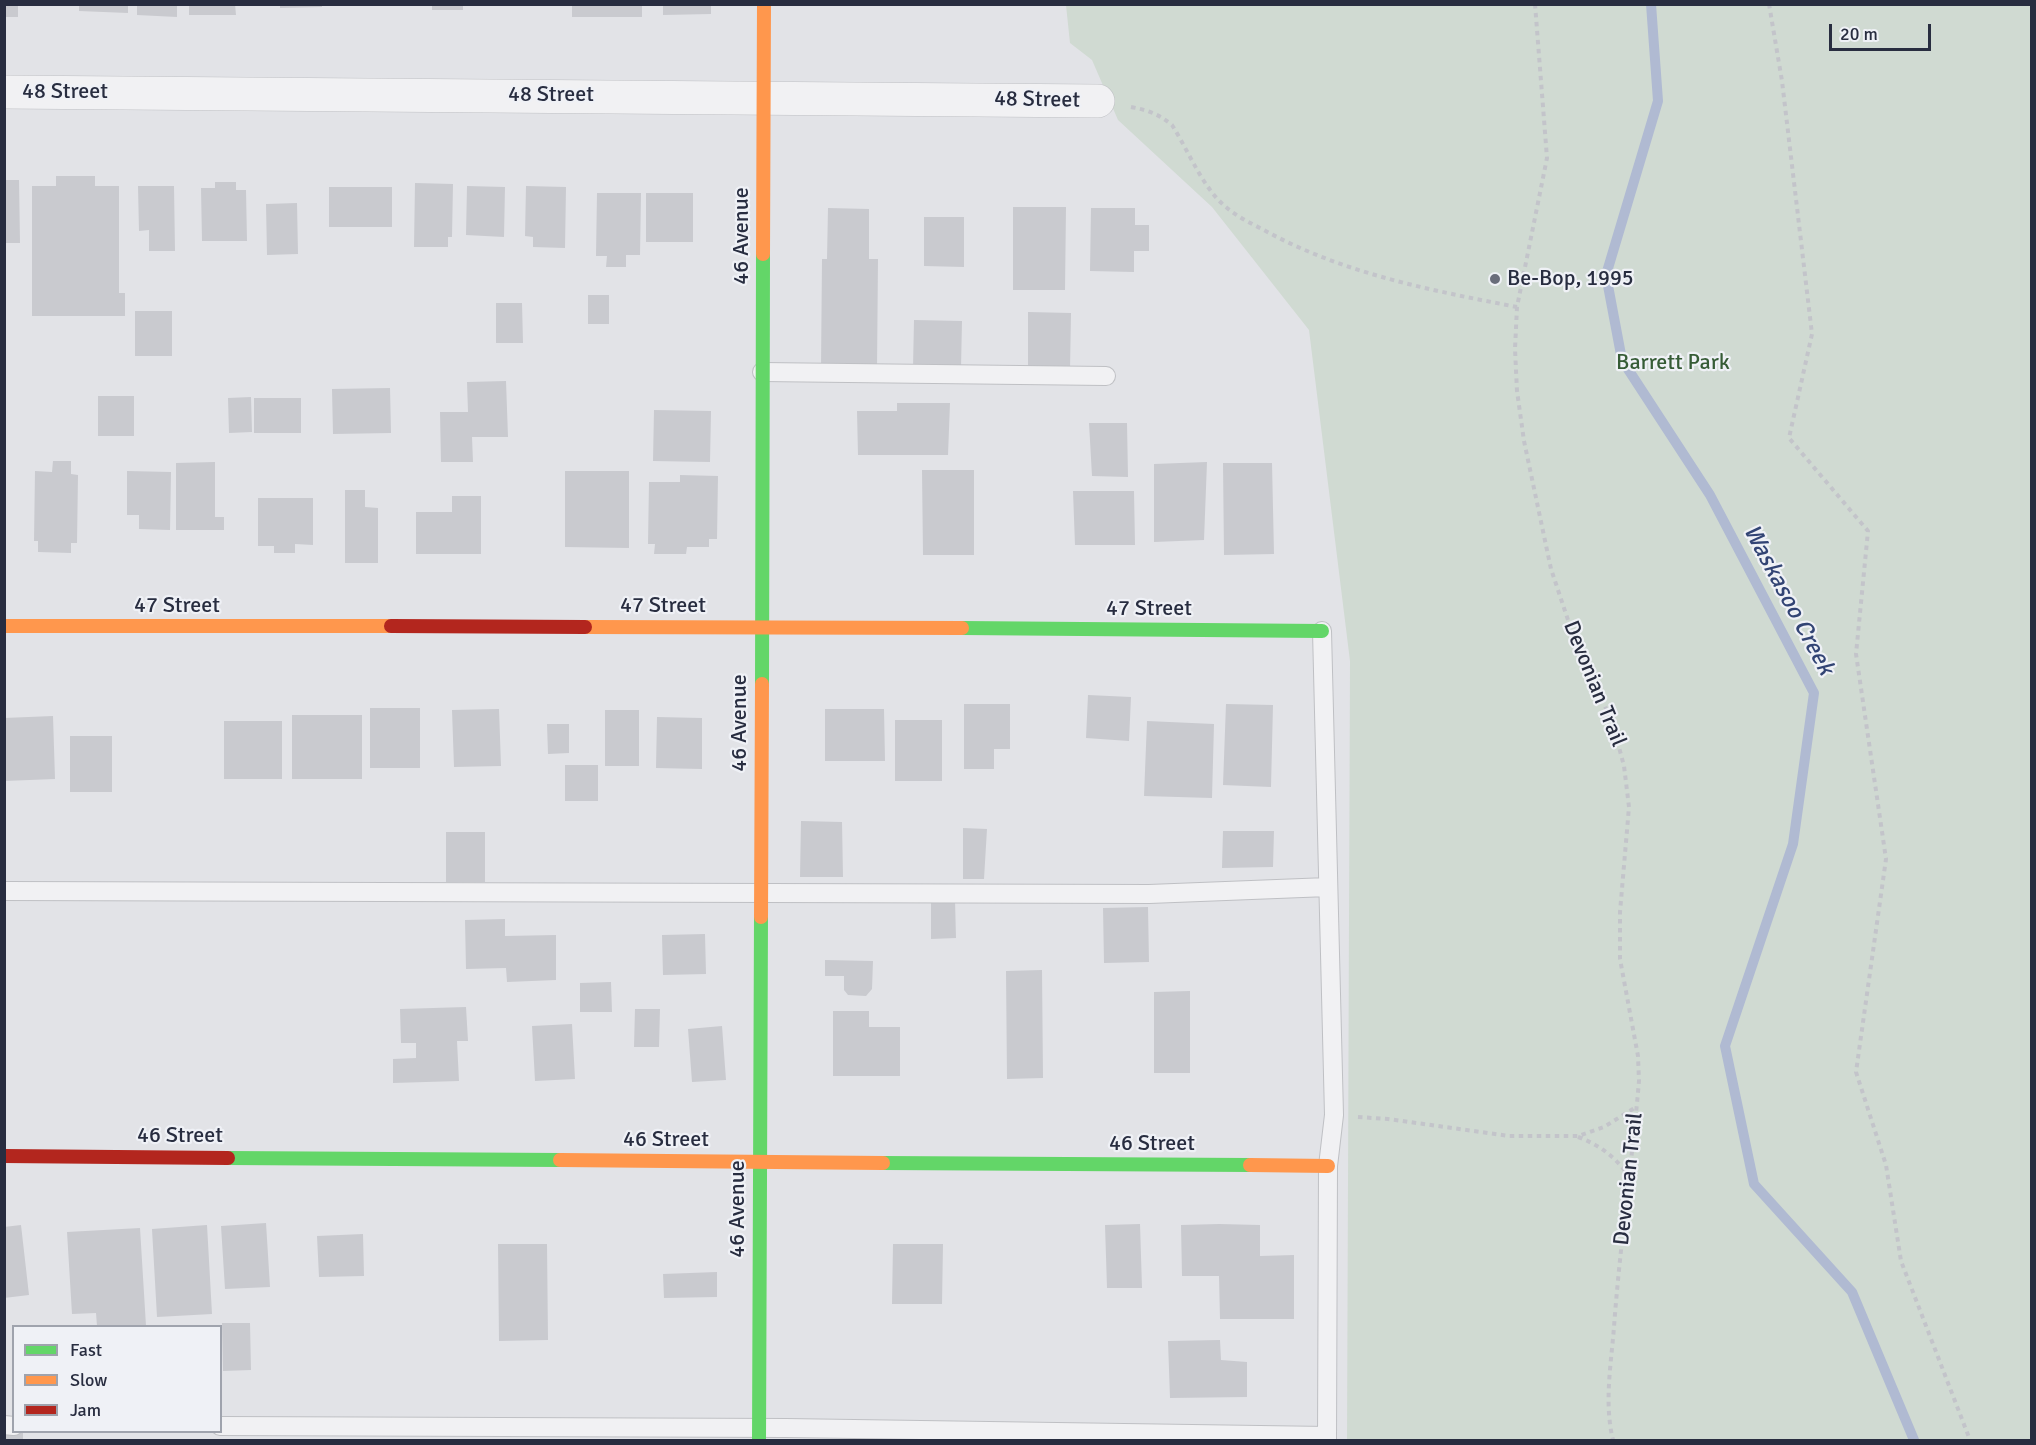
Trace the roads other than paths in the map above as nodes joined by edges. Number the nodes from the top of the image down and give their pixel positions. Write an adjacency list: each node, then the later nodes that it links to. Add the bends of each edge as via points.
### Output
1 (764, 4): 3 (street, 46 Avenue)
2 (4, 92): 3 (street, 48 Street)
3 (764, 97): 4 (street, 48 Street); 5 (street, 46 Avenue)
4 (1098, 101)
5 (762, 372): 6 (lane); 8 (street, 46 Avenue)
6 (1106, 376)
7 (4, 626): 8 (street, 47 Street)
8 (761, 627): 9 (street, 47 Street); 12 (street, 46 Avenue)
9 (1322, 631): 10 (lane)
10 (1328, 887): 12 (lane, via 1149,894); 15 (lane, via 1334,1115)
11 (4, 891): 12 (lane)
12 (761, 894): 14 (street, 46 Avenue)
13 (4, 1156): 14 (street, 46 Street)
14 (759, 1161): 15 (street, 46 Street); 17 (street, 46 Avenue)
15 (1328, 1166): 18 (lane)
16 (222, 1426): 17 (lane)
17 (759, 1434): 18 (lane)
18 (1327, 1438)

